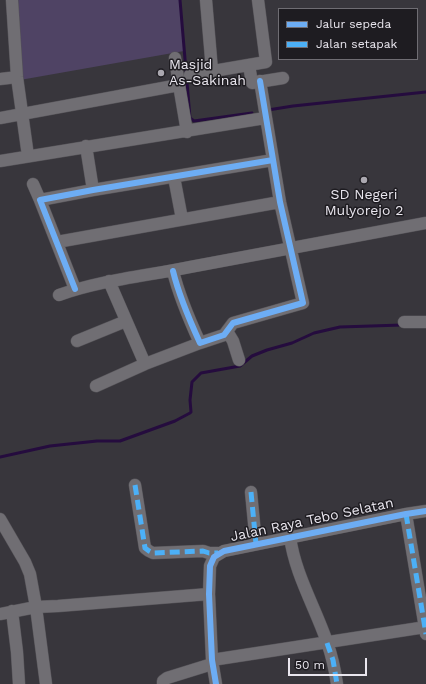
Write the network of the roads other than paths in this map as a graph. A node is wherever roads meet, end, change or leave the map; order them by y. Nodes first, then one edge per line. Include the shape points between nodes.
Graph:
1 (12, 0) edge
2 (206, 0) edge
3 (258, 0) edge
4 (175, 58) dead end
5 (266, 62) junction
6 (249, 65) junction
7 (212, 70) junction
8 (190, 75) dead end
9 (17, 77) junction
10 (283, 78) dead end
11 (0, 79) edge
12 (260, 82) junction
13 (179, 85) junction
14 (21, 114) junction
15 (0, 118) edge
16 (262, 118) junction
17 (187, 132) junction
18 (86, 146) junction
19 (28, 156) junction
20 (273, 160) junction
21 (0, 161) edge
22 (174, 177) junction
23 (33, 184) dead end
24 (93, 190) junction
25 (40, 200) junction
26 (280, 202) junction
27 (182, 219) junction
28 (426, 223) edge
29 (57, 242) junction
30 (290, 248) junction
31 (173, 270) junction
32 (109, 281) junction
33 (75, 289) junction
34 (59, 295) dead end
35 (126, 321) junction
36 (404, 322) dead end
37 (426, 322) edge
38 (227, 331) junction
39 (77, 342) dead end
40 (200, 343) junction
41 (240, 360) dead end
42 (145, 364) junction
43 (96, 386) dead end
44 (135, 485) dead end
45 (251, 492) dead end
46 (426, 511) edge
47 (406, 514) junction
48 (0, 519) edge
49 (290, 537) junction
50 (256, 544) junction
51 (218, 554) junction
52 (208, 594) junction
53 (36, 607) junction
54 (6, 613) edge
55 (426, 629) edge
56 (328, 642) junction
57 (212, 662) junction
58 (19, 684) edge
59 (46, 684) edge
60 (163, 684) edge
61 (216, 684) edge
62 (337, 684) edge

1 - 9 street
2 - 7 street
3 - 5 street
4 - 13 street
5 - 6 street
5 - 12 street
6 - 7 street
6 - 12 street
7 - 8 street
9 - 11 street
9 - 14 street
10 - 12 street
12 - 16 street
13 - 14 street
13 - 17 street
14 - 15 street
14 - 19 street
16 - 17 street
16 - 20 street
17 - 18 street
18 - 19 street
18 - 24 street
19 - 21 street
20 - 22 street
20 - 26 street
22 - 24 street
22 - 27 street
23 - 25 street
24 - 25 street
25 - 29 street
26 - 27 street
26 - 30 street
27 - 29 street
28 - 30 street
29 - 33 street
30 - 31 street
30 - 38 street via 303,303 233,323
31 - 32 street
31 - 40 street via 184,309
32 - 33 street
32 - 35 street
33 - 34 street
35 - 39 street
35 - 42 street
36 - 37 street
38 - 40 street via 224,335
38 - 41 street
40 - 42 street
42 - 43 street
44 - 51 street via 147,550 153,553 203,550
45 - 50 street
46 - 47 street, Jalan Raya Tebo Selatan
47 - 49 street, Jalan Raya Tebo Selatan
47 - 55 street
48 - 53 street via 30,574
49 - 50 street, Jalan Raya Tebo Selatan
49 - 56 street via 294,560
50 - 51 street, Jalan Raya Tebo Selatan
51 - 52 street, Jalan Raya Tebo Selatan via 210,566
52 - 53 street
52 - 57 street, Jalan Raya Tebo Selatan
53 - 54 street
53 - 59 street
54 - 58 street via 17,652
55 - 56 street
56 - 57 street
56 - 62 street
57 - 60 street via 167,678
57 - 61 street, Jalan Raya Tebo Selatan

